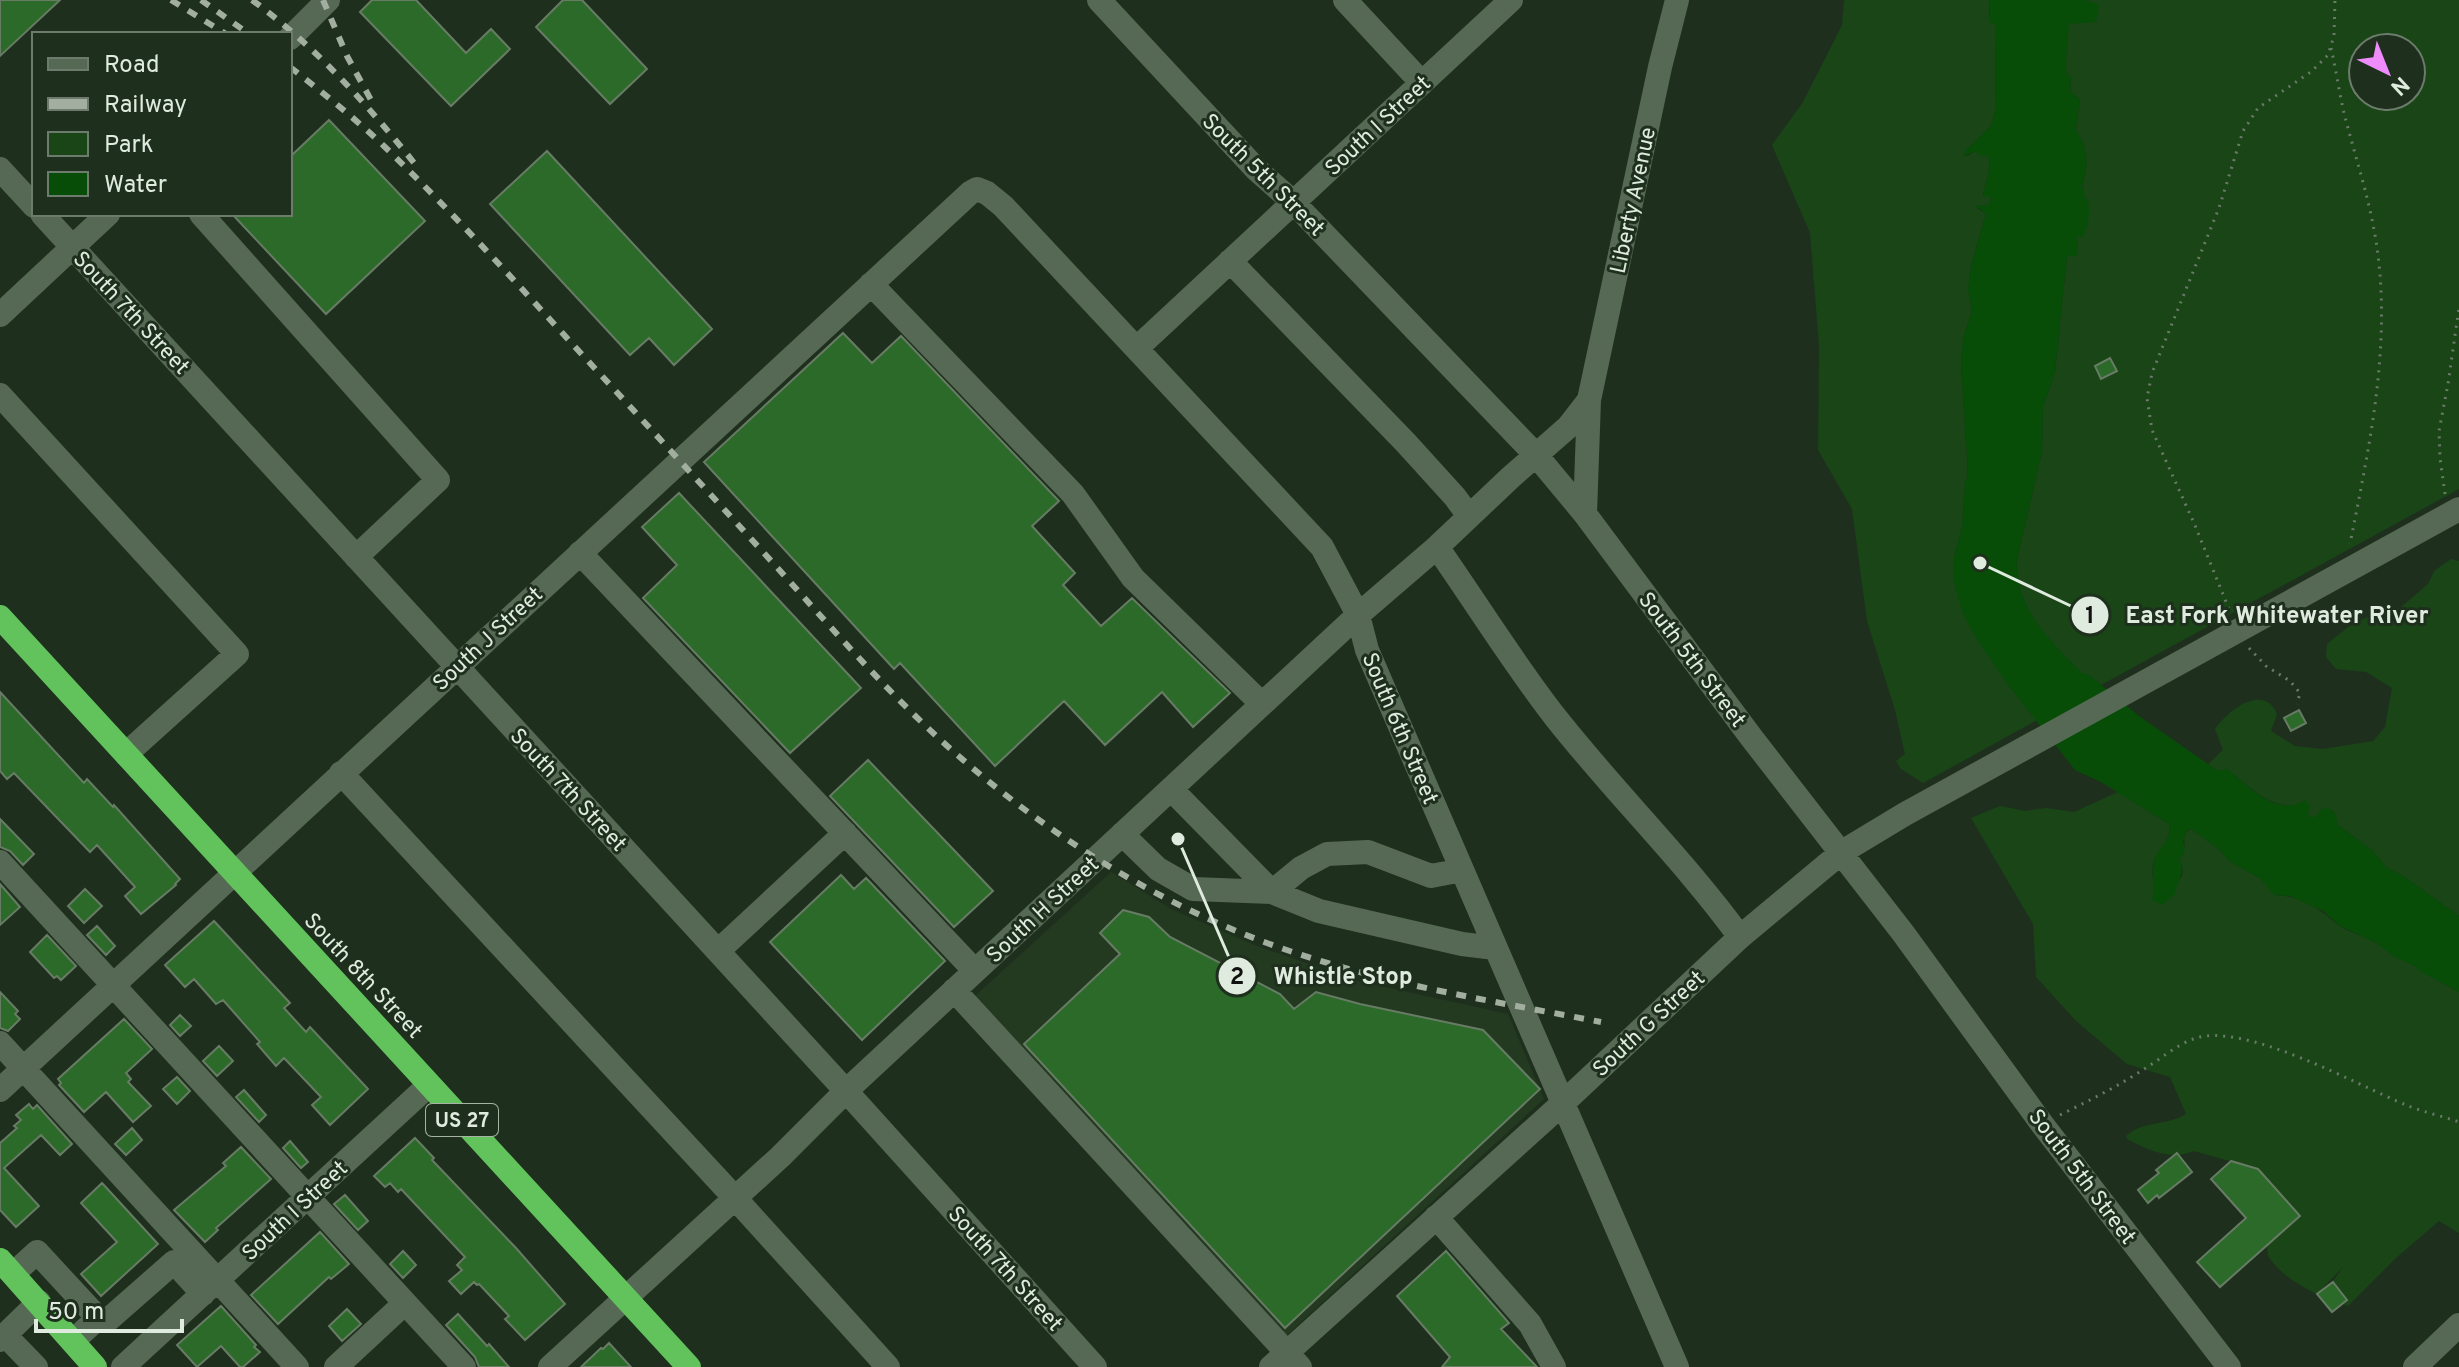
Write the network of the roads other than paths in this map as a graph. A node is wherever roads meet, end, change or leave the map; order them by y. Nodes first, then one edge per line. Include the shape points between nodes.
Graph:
1 (328, 0) edge
2 (1099, 0) edge
3 (1345, 0) edge
4 (1511, 0) edge
5 (1677, 0) edge
6 (292, 36) edge
7 (1422, 83) junction
8 (0, 169) edge
9 (977, 189) joint
10 (1293, 202) junction
11 (32, 204) edge
12 (44, 216) edge
13 (106, 216) edge
14 (203, 216) edge
15 (72, 247) junction
16 (1230, 261) junction
17 (871, 284) junction
18 (0, 315) edge
19 (1137, 348) junction
20 (0, 395) edge
21 (1589, 400) junction
22 (1536, 455) junction
23 (2453, 505) edge
24 (1585, 514) junction
25 (1469, 516) junction
26 (1437, 547) junction
27 (580, 553) junction
28 (356, 557) junction
29 (1358, 615) junction
30 (0, 617) edge
31 (457, 666) junction
32 (1262, 704) junction
33 (126, 754) junction
34 (341, 773) junction
35 (1171, 789) junction
36 (845, 833) junction
37 (1122, 834) junction
38 (1842, 852) junction
39 (0, 862) edge
40 (1462, 870) junction
41 (234, 872) junction
42 (1272, 892) junction
43 (1740, 937) junction
44 (1495, 948) junction
45 (718, 951) junction
46 (975, 971) junction
47 (113, 984) junction
48 (954, 990) junction
49 (0, 1043) edge
50 (23, 1068) junction
51 (429, 1085) junction
52 (0, 1090) edge
53 (846, 1091) junction
54 (1562, 1104) junction
55 (308, 1197) junction
56 (735, 1198) junction
57 (1436, 1217) junction
58 (6, 1267) edge
59 (210, 1287) junction
60 (626, 1297) junction
61 (39, 1302) junction
62 (405, 1303) junction
63 (98, 1318) junction
64 (2459, 1325) edge
65 (2, 1338) edge
66 (73, 1341) junction
67 (1286, 1362) edge
68 (36, 1367) edge
69 (95, 1367) edge
70 (123, 1367) edge
71 (297, 1367) edge
72 (336, 1367) edge
73 (464, 1367) edge
74 (550, 1367) edge
75 (689, 1367) edge
76 (888, 1367) edge
77 (1095, 1367) edge
78 (1554, 1367) edge
79 (1677, 1367) edge
80 (2229, 1367) edge
81 (2415, 1367) edge

1 - 6 street
2 - 10 street, South 5th Street
3 - 7 street
4 - 7 street, South I Street
5 - 21 street, Liberty Avenue
7 - 10 street, South I Street
8 - 11 street
9 - 17 street, South J Street
9 - 19 street, South 6th Street via 1003,206
10 - 16 street, South I Street
10 - 22 street, South 5th Street
12 - 15 street, South 7th Street
13 - 15 street
14 - 28 street via 438,480
15 - 18 street
15 - 28 street, South 7th Street
16 - 19 street, South I Street
16 - 25 street
17 - 27 street, South J Street
17 - 32 street via 1073,494 1133,578
19 - 29 street, South 6th Street via 1322,547
20 - 33 street via 237,654
21 - 22 street, Liberty Avenue
21 - 24 street, Liberty Avenue
22 - 24 street, South 5th Street
22 - 25 street, South H Street
23 - 38 street, South G Street
24 - 38 street, South 5th Street
25 - 26 street, South H Street
26 - 29 street, South H Street
26 - 43 street via 1556,718
27 - 31 street, South J Street
27 - 36 street
28 - 31 street, South 7th Street
29 - 32 street, South H Street
29 - 40 street, South 6th Street via 1367,650
30 - 33 highway, South 8th Street / US 27
31 - 34 street, South J Street
31 - 45 street, South 7th Street
32 - 35 street, South H Street
33 - 41 highway, South 8th Street / US 27
34 - 41 street, South J Street
34 - 56 street
35 - 37 street, South H Street
35 - 42 street
36 - 45 street
36 - 46 street
37 - 42 street via 1158,869 1193,889
37 - 46 street, South H Street
38 - 43 street, South G Street
38 - 80 street, South 5th Street
39 - 47 street
40 - 42 street via 1431,876 1368,852 1327,854
40 - 44 street, South 6th Street
41 - 47 street, South J Street
41 - 51 highway, South 8th Street / US 27
42 - 44 street via 1319,911
43 - 54 street, South G Street
44 - 54 street, South 6th Street
45 - 53 street, South 7th Street
46 - 48 street, South H Street
47 - 50 street, South J Street
47 - 55 street
48 - 53 street, South H Street
48 - 67 street
49 - 50 street
50 - 52 street, South J Street
50 - 59 street
51 - 55 street, South I Street
51 - 60 highway, South 8th Street / US 27
53 - 56 street, South H Street
53 - 77 street, South 7th Street
54 - 57 street, South G Street
54 - 79 street, South 6th Street
55 - 59 street, South I Street
55 - 62 street
56 - 60 street, South H Street
56 - 76 street
57 - 67 street, South G Street
57 - 78 street via 1530,1324
58 - 61 highway
58 - 63 street via 37,1252
59 - 63 street via 174,1262 108,1320
59 - 70 street, South I Street
59 - 71 street
60 - 74 street, South H Street
60 - 75 highway, South 8th Street / US 27
61 - 65 street
61 - 66 highway
62 - 72 street
62 - 73 street
63 - 66 street
64 - 81 street
65 - 68 street
66 - 69 highway

